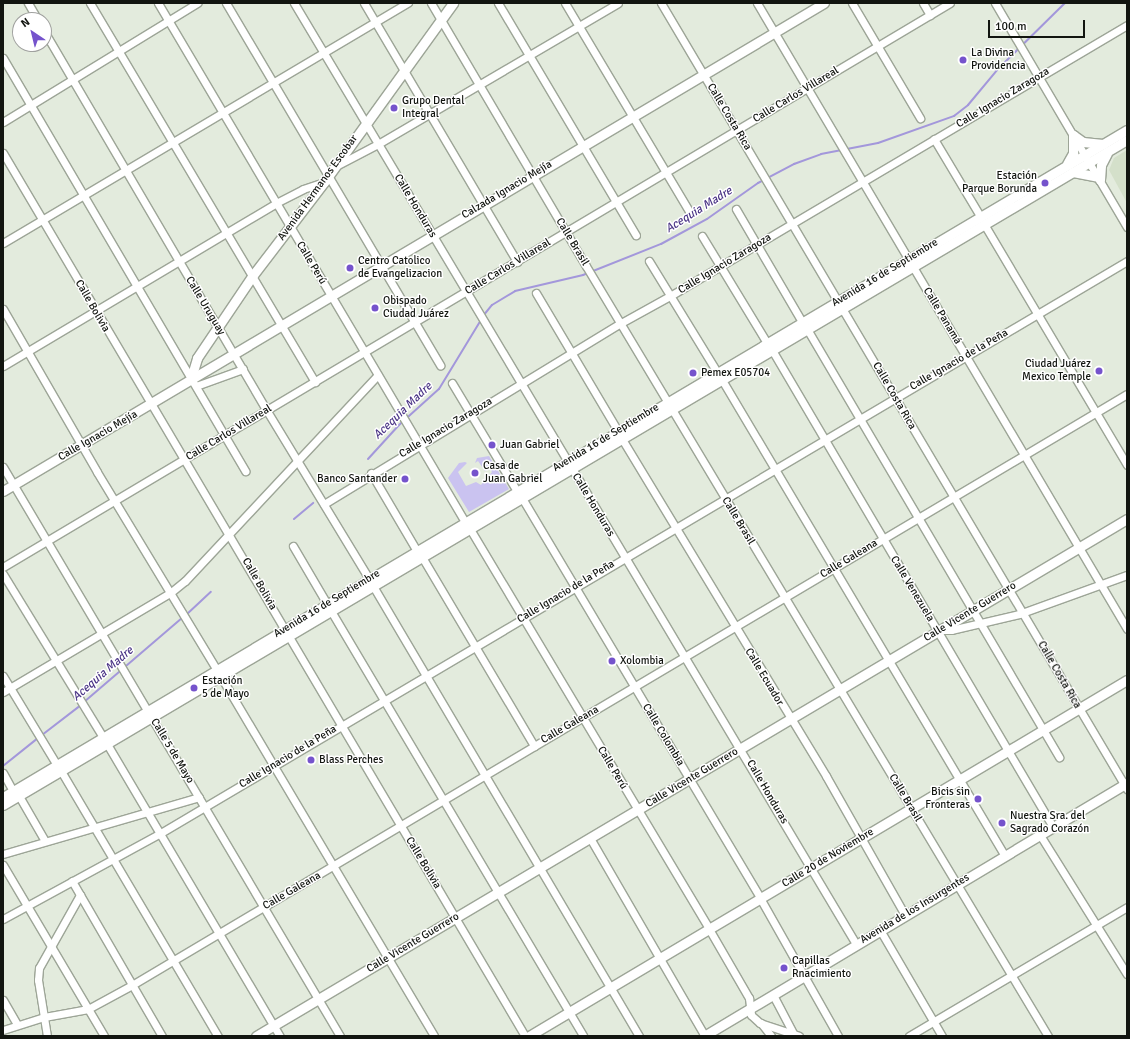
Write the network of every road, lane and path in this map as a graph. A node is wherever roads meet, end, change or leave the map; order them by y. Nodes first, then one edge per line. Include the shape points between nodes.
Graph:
1 (28, 3) edge
2 (90, 3) edge
3 (158, 3) edge
4 (197, 3) edge
5 (226, 3) edge
6 (294, 3) edge
7 (364, 3) edge
8 (408, 3) edge
9 (431, 3) edge
10 (453, 3) edge
11 (498, 3) edge
12 (565, 3) edge
13 (618, 3) edge
14 (661, 3) edge
15 (758, 3) edge
16 (824, 3) edge
17 (852, 3) edge
18 (923, 3) edge
19 (950, 3) edge
20 (995, 3) edge
21 (33, 12) edge
22 (930, 15) junction
23 (442, 19) junction
24 (168, 20) junction
25 (376, 23) junction
26 (1127, 25) edge
27 (579, 26) junction
28 (775, 32) junction
29 (52, 45) edge
30 (878, 46) junction
31 (118, 52) junction
32 (325, 54) junction
33 (529, 55) junction
34 (3, 58) edge
35 (404, 70) junction
36 (703, 74) junction
37 (1039, 77) junction
38 (73, 80) junction
39 (274, 83) junction
40 (479, 85) junction
41 (808, 89) junction
42 (31, 105) junction
43 (222, 113) junction
44 (430, 114) junction
45 (632, 117) junction
46 (920, 118) dead end
47 (3, 122) edge
48 (365, 123) junction
49 (1127, 130) edge
50 (737, 131) junction
51 (1073, 136) junction
52 (934, 139) junction
53 (1127, 140) edge
54 (174, 142) junction
55 (378, 144) junction
56 (582, 146) junction
57 (1105, 148) junction
58 (3, 153) edge
59 (1087, 159) junction
60 (336, 166) junction
61 (1069, 169) junction
62 (127, 171) junction
63 (665, 173) junction
64 (533, 175) junction
65 (1099, 178) junction
66 (326, 179) junction
67 (863, 181) junction
68 (84, 196) junction
69 (616, 202) junction
70 (276, 203) junction
71 (482, 205) junction
72 (736, 209) dead end
73 (690, 213) dead end
74 (43, 220) junction
75 (982, 220) junction
76 (792, 224) junction
77 (290, 227) junction
78 (1127, 227) edge
79 (228, 232) junction
80 (566, 232) junction
81 (432, 235) junction
82 (636, 235) dead end
83 (702, 236) dead end
84 (3, 243) edge
85 (755, 246) junction
86 (1127, 260) edge
87 (179, 261) junction
88 (649, 261) dead end
89 (517, 262) junction
90 (911, 262) junction
91 (382, 265) junction
92 (721, 266) junction
93 (253, 275) junction
94 (136, 287) junction
95 (466, 292) junction
96 (536, 293) dead end
97 (331, 295) junction
98 (670, 296) junction
99 (841, 304) junction
100 (3, 309) edge
101 (95, 311) junction
102 (1038, 314) junction
103 (415, 322) junction
104 (621, 323) junction
105 (283, 325) junction
106 (804, 326) junction
107 (219, 328) junction
108 (769, 347) junction
109 (27, 352) junction
110 (572, 352) junction
111 (365, 353) junction
112 (234, 354) junction
113 (966, 356) junction
114 (440, 365) dead end
115 (3, 366) edge
116 (243, 368) junction
117 (378, 375) junction
118 (719, 376) junction
119 (193, 382) junction
120 (315, 382) junction
121 (452, 383) dead end
122 (521, 383) junction
123 (1127, 394) edge
124 (895, 397) junction
125 (667, 401) junction
126 (150, 405) junction
127 (672, 410) junction
128 (267, 411) junction
129 (471, 413) junction
130 (1096, 413) junction
131 (859, 419) junction
132 (620, 435) junction
133 (225, 436) junction
134 (824, 440) junction
135 (420, 444) junction
136 (82, 445) junction
137 (1025, 455) junction
138 (184, 460) junction
139 (297, 460) junction
140 (569, 465) junction
141 (1127, 465) edge
142 (3, 467) edge
143 (774, 469) junction
144 (245, 471) dead end
145 (371, 473) junction
146 (13, 485) junction
147 (3, 491) edge
148 (520, 495) junction
149 (954, 497) junction
150 (724, 498) junction
151 (321, 500) junction
152 (115, 501) junction
153 (917, 518) junction
154 (1127, 519) edge
155 (468, 526) junction
156 (675, 527) junction
157 (229, 534) junction
158 (882, 539) junction
159 (46, 542) junction
160 (293, 546) dead end
161 (1079, 548) junction
162 (420, 554) junction
163 (625, 557) junction
164 (3, 567) edge
165 (833, 568) junction
166 (3, 574) edge
167 (1127, 575) edge
168 (371, 583) junction
169 (1101, 585) junction
170 (574, 587) junction
171 (1009, 589) junction
172 (170, 593) junction
173 (784, 598) junction
174 (329, 608) junction
175 (974, 610) junction
176 (1023, 613) junction
177 (523, 617) junction
178 (981, 623) junction
179 (734, 627) junction
180 (1127, 629) edge
181 (940, 631) junction
182 (288, 632) junction
183 (101, 634) junction
184 (474, 647) junction
185 (686, 657) junction
186 (890, 661) junction
187 (55, 662) junction
188 (219, 673) junction
189 (3, 676) edge
190 (426, 676) junction
191 (1127, 680) edge
192 (634, 687) junction
193 (10, 688) junction
194 (840, 690) junction
195 (3, 692) edge
196 (383, 700) junction
197 (1078, 709) junction
198 (150, 714) junction
199 (582, 718) junction
200 (790, 719) junction
201 (343, 724) junction
202 (1043, 730) junction
203 (105, 741) junction
204 (534, 746) junction
205 (741, 748) junction
206 (1009, 751) junction
207 (1059, 757) dead end
208 (274, 766) junction
209 (59, 768) junction
210 (3, 774) edge
211 (484, 775) junction
212 (690, 779) junction
213 (962, 780) junction
214 (1126, 785) edge
215 (16, 794) junction
216 (3, 797) edge
217 (199, 797) junction
218 (442, 800) junction
219 (3, 805) edge
220 (205, 807) junction
221 (911, 809) junction
222 (638, 810) junction
223 (146, 813) junction
224 (400, 825) junction
225 (1053, 827) junction
226 (95, 828) junction
227 (159, 834) junction
228 (1040, 835) junction
229 (590, 838) junction
230 (862, 839) junction
231 (45, 841) junction
232 (3, 854) edge
233 (1005, 856) junction
234 (114, 858) junction
235 (3, 865) edge
236 (333, 866) junction
237 (540, 868) junction
238 (812, 869) junction
239 (72, 880) junction
240 (957, 884) junction
241 (498, 893) junction
242 (80, 895) junction
243 (760, 898) junction
244 (27, 905) junction
245 (1127, 906) edge
246 (263, 907) junction
247 (905, 915) junction
248 (456, 918) junction
249 (3, 919) edge
250 (1097, 924) junction
251 (709, 929) junction
252 (880, 930) junction
253 (219, 934) junction
254 (856, 944) junction
255 (50, 945) junction
256 (388, 958) junction
257 (659, 958) junction
258 (174, 960) junction
259 (1127, 974) edge
260 (1011, 975) junction
261 (804, 976) junction
262 (132, 985) junction
263 (610, 987) junction
264 (774, 994) junction
265 (318, 999) junction
266 (3, 1000) edge
267 (750, 1008) junction
268 (88, 1009) junction
269 (569, 1012) junction
270 (44, 1017) junction
271 (933, 1022) junction
272 (760, 1023) junction
273 (17, 1024) junction
274 (274, 1026) junction
275 (3, 1030) edge
276 (796, 1035) edge
277 (47, 1036) edge
278 (104, 1036) edge
279 (162, 1036) edge
280 (218, 1036) edge
281 (256, 1036) edge
282 (280, 1036) edge
283 (340, 1036) edge
284 (434, 1036) edge
285 (526, 1036) edge
286 (529, 1036) edge
287 (583, 1036) edge
288 (639, 1036) edge
289 (704, 1036) edge
290 (770, 1036) edge
291 (838, 1036) edge
292 (909, 1036) edge
293 (942, 1036) edge
294 (1048, 1036) edge

1 - 21 street
2 - 31 street
3 - 24 street, Calle Perú
4 - 24 street
5 - 39 street
6 - 32 street, Calle Honduras
7 - 25 street
8 - 25 street
9 - 23 street, Calle Brasil
10 - 23 main road, Avenida Hermanos Escobar
11 - 33 street
12 - 27 street
13 - 27 street
14 - 36 street, Calle Costa Rica
15 - 28 street, Calle Panamá
16 - 28 main road, Calzada Ignacio Mejía
17 - 30 street
18 - 22 street
19 - 22 street, Calle Carlos Villareal
20 - 37 street
22 - 30 street, Calle Carlos Villareal
23 - 35 main road, Avenida Hermanos Escobar
23 - 40 street, Calle Brasil
24 - 31 street
24 - 43 street, Calle Perú
25 - 32 street
25 - 35 street
26 - 37 street, Calle Ignacio Zaragoza
27 - 33 street
27 - 45 street
28 - 36 main road, Calzada Ignacio Mejía
28 - 41 street, Calle Panamá
29 - 38 street, Calle Uruguay
30 - 41 street, Calle Carlos Villareal
30 - 46 street
31 - 38 street
31 - 54 street
32 - 39 street
32 - 48 street, Calle Honduras
33 - 40 street
33 - 56 street
34 - 42 street
35 - 44 street
35 - 48 main road, Avenida Hermanos Escobar
36 - 45 main road, Calzada Ignacio Mejía
36 - 50 street, Calle Costa Rica
37 - 51 street
37 - 52 street, Calle Ignacio Zaragoza
38 - 42 street
38 - 62 street, Calle Uruguay
39 - 43 street
39 - 66 street
40 - 44 street
40 - 64 street, Calle Brasil
41 - 50 street, Calle Carlos Villareal
41 - 67 street, Calle Panamá
42 - 47 street
42 - 68 street
43 - 54 street
43 - 70 street, Calle Perú
44 - 55 street
44 - 71 street
45 - 56 main road, Calzada Ignacio Mejía
45 - 63 street
48 - 55 street, Calle Honduras
48 - 60 main road, Avenida Hermanos Escobar
49 - 57 main road, Avenida 16 de Septiembre
50 - 63 street, Calle Carlos Villareal
50 - 76 street, Calle Costa Rica
51 - 57 main road via 1083,142
51 - 59 street
51 - 61 main road via 1073,153
52 - 67 street, Calle Ignacio Zaragoza
52 - 75 street
53 - 57 main road, Avenida 16 de Septiembre
54 - 62 street
54 - 79 street
55 - 60 street
55 - 81 street, Calle Honduras
56 - 64 main road, Calzada Ignacio Mejía
56 - 69 street
57 - 59 main road, Avenida 16 de Septiembre
57 - 65 main road
58 - 74 street, Calle Bolivia
59 - 61 main road, Avenida 16 de Septiembre
59 - 65 street
60 - 66 main road, Avenida Hermanos Escobar
61 - 65 main road
61 - 75 main road, Avenida 16 de Septiembre
62 - 68 street
62 - 87 street, Calle Uruguay
63 - 69 street, Calle Carlos Villareal
63 - 73 street
64 - 71 main road, Calzada Ignacio Mejía
64 - 80 street, Calle Brasil
65 - 78 street
66 - 70 street
66 - 77 main road, Avenida Hermanos Escobar
66 - 91 street
67 - 76 street, Calle Ignacio Zaragoza
67 - 90 street, Calle Panamá
68 - 74 street
68 - 94 street
69 - 80 street, Calle Carlos Villareal
69 - 82 street
70 - 77 street, Calle Perú
70 - 79 street
71 - 81 main road, Calzada Ignacio Mejía
71 - 89 street
72 - 85 street
74 - 84 street
74 - 101 street, Calle Bolivia
75 - 90 main road, Avenida 16 de Septiembre
75 - 102 street
76 - 85 street, Calle Ignacio Zaragoza
76 - 99 street, Calle Costa Rica
77 - 93 main road, Avenida Hermanos Escobar
77 - 97 street, Calle Perú
79 - 87 street
79 - 93 street
80 - 89 street, Calle Carlos Villareal
80 - 104 street, Calle Brasil
81 - 91 main road, Calzada Ignacio Mejía
81 - 95 street, Calle Honduras
83 - 92 street, Calle Venezuela
85 - 92 street, Calle Ignacio Zaragoza
85 - 106 street
86 - 102 street, Calle Ignacio de la Peña
87 - 94 street
87 - 107 street, Calle Uruguay
88 - 98 street
89 - 95 street, Calle Carlos Villareal
90 - 99 main road, Avenida 16 de Septiembre
90 - 113 street, Calle Panamá
91 - 97 main road, Calzada Ignacio Mejía
91 - 103 street
92 - 98 street, Calle Ignacio Zaragoza
92 - 108 street, Calle Venezuela
93 - 105 street
93 - 107 main road, Avenida Hermanos Escobar
94 - 101 street
94 - 119 street
95 - 103 street, Calle Carlos Villareal
95 - 122 street, Calle Honduras
96 - 110 street, Calle Ecuador
97 - 105 main road, Calzada Ignacio Mejía
97 - 111 street, Calle Perú
98 - 104 street, Calle Ignacio Zaragoza
98 - 118 street
99 - 106 main road, Avenida 16 de Septiembre
99 - 124 street, Calle Costa Rica
100 - 109 street
101 - 109 street
101 - 126 street, Calle Bolivia
102 - 113 street, Calle Ignacio de la Peña
102 - 130 street
103 - 111 street, Calle Carlos Villareal
103 - 114 street
104 - 110 street, Calle Ignacio Zaragoza
104 - 125 street, Calle Brasil
105 - 112 main road, Calzada Ignacio Mejía
105 - 120 street
106 - 108 main road, Avenida 16 de Septiembre
106 - 131 street
107 - 112 street, Calle Uruguay
107 - 119 main road, Avenida Hermanos Escobar via 197,358
108 - 118 main road, Avenida 16 de Septiembre
108 - 134 street, Calle Venezuela
109 - 115 street
109 - 136 street
110 - 122 street, Calle Ignacio Zaragoza
110 - 132 street, Calle Ecuador
111 - 117 street, Calle Perú
111 - 120 street, Calle Carlos Villareal
112 - 116 street, Calle Uruguay
112 - 119 main road, Calzada Ignacio Mejía
113 - 124 street, Calle Ignacio de la Peña
113 - 137 street, Calle Panamá
116 - 119 street
116 - 128 street, Calle Uruguay
117 - 135 street, Calle Perú
117 - 139 street
118 - 125 main road, Avenida 16 de Septiembre
118 - 127 main road, Avenida 16 de Septiembre
118 - 143 street
119 - 126 main road, Calle Ignacio Mejía
119 - 133 street
120 - 128 street, Calle Carlos Villareal
121 - 129 street, Calle Colombia
122 - 129 street, Calle Ignacio Zaragoza
122 - 140 street, Calle Honduras
123 - 130 street, Calle Galeana
124 - 131 street, Calle Ignacio de la Peña
124 - 149 street, Calle Costa Rica
125 - 127 street, Calle Brasil
125 - 132 main road, Avenida 16 de Septiembre
126 - 136 main road, Calle Ignacio Mejía
126 - 138 street, Calle Bolivia
127 - 132 main road, Avenida 16 de Septiembre
127 - 150 street, Calle Brasil
128 - 133 street, Calle Carlos Villareal
128 - 139 street, Calle Uruguay
129 - 135 street, Calle Ignacio Zaragoza
129 - 148 street, Calle Colombia
130 - 137 street, Calle Galeana
130 - 141 street
131 - 134 street, Calle Ignacio de la Peña
131 - 153 street
132 - 140 main road, Avenida 16 de Septiembre
132 - 156 street, Calle Ecuador
133 - 138 street, Calle Carlos Villareal
133 - 144 street
134 - 143 street, Calle Ignacio de la Peña
134 - 158 street, Calle Venezuela
135 - 145 street, Calle Ignacio Zaragoza
135 - 155 street, Calle Perú
136 - 146 main road, Calle Ignacio Mejía
136 - 152 street
137 - 149 street, Calle Galeana
137 - 161 street, Calle Panamá
138 - 152 street, Calle Carlos Villareal
138 - 157 street, Calle Bolivia
139 - 151 street, Calle Uruguay
139 - 157 street
140 - 148 main road, Avenida 16 de Septiembre
140 - 163 street, Calle Honduras
142 - 146 street, Calle 5 de Mayo
143 - 150 street, Calle Ignacio de la Peña
143 - 165 street
145 - 151 street, Calle Ignacio Zaragoza
145 - 162 street
146 - 147 main road, Calle Ignacio Mejía
146 - 159 street, Calle 5 de Mayo
148 - 155 main road, Avenida 16 de Septiembre
148 - 170 street, Calle Colombia
149 - 153 street, Calle Galeana
149 - 171 street, Calle Costa Rica
150 - 156 street, Calle Ignacio de la Peña
150 - 173 street, Calle Brasil
151 - 168 street, Calle Uruguay
152 - 159 street, Calle Carlos Villareal
152 - 172 street
153 - 158 street, Calle Galeana
153 - 175 street
154 - 161 main road, Calle Vicente Guerrero
155 - 162 main road, Avenida 16 de Septiembre
155 - 177 street, Calle Perú
156 - 163 street, Calle Ignacio de la Peña
156 - 179 street, Calle Ecuador
157 - 172 street via 197,570
157 - 182 street, Calle Bolivia
158 - 165 street, Calle Galeana
158 - 181 street, Calle Venezuela
159 - 164 street, Calle Carlos Villareal
159 - 183 street, Calle 5 de Mayo
160 - 174 street
161 - 169 street, Calle Panamá
161 - 171 main road, Calle Vicente Guerrero
162 - 168 main road, Avenida 16 de Septiembre
162 - 184 street
163 - 170 street, Calle Ignacio de la Peña
163 - 185 street, Calle Honduras
165 - 173 street, Calle Galeana
165 - 186 street
166 - 187 street
167 - 169 street
168 - 174 main road, Avenida 16 de Septiembre
168 - 190 street, Calle Uruguay
169 - 176 street
169 - 180 street, Calle Panamá
170 - 177 street, Calle Ignacio de la Peña
170 - 192 street, Calle Colombia
171 - 175 main road, Calle Vicente Guerrero
171 - 176 street, Calle Costa Rica
172 - 183 street
172 - 188 street
173 - 179 street, Calle Galeana
173 - 194 street, Calle Brasil
174 - 182 main road, Avenida 16 de Septiembre
174 - 196 street
175 - 178 street
175 - 181 main road, Calle Vicente Guerrero
176 - 178 street
176 - 197 street, Calle Costa Rica
177 - 184 street, Calle Ignacio de la Peña
177 - 199 street, Calle Perú
178 - 181 street
178 - 202 street
179 - 185 street, Calle Galeana
179 - 200 street, Calle Ecuador
181 - 186 main road, Calle Vicente Guerrero
181 - 206 street, Calle Venezuela
182 - 188 main road, Avenida 16 de Septiembre
182 - 201 street, Calle Bolivia
183 - 187 street
183 - 198 street, Calle 5 de Mayo
184 - 190 street, Calle Ignacio de la Peña
184 - 204 street
185 - 192 street, Calle Galeana
185 - 205 street, Calle Honduras
186 - 194 main road, Calle Vicente Guerrero
186 - 213 street
187 - 193 street
187 - 203 street
188 - 198 main road, Avenida 16 de Septiembre
188 - 208 street
189 - 193 street
190 - 196 street, Calle Ignacio de la Peña
190 - 211 street, Calle Uruguay
191 - 197 main road, Calle 20 de Noviembre
192 - 199 street, Calle Galeana
192 - 212 street, Calle Colombia
193 - 195 street
193 - 209 street
194 - 200 main road, Calle Vicente Guerrero
194 - 221 street, Calle Brasil
196 - 201 street, Calle Ignacio de la Peña
196 - 218 street
197 - 202 main road, Calle 20 de Noviembre
197 - 214 street, Calle Costa Rica
198 - 203 main road, Avenida 16 de Septiembre
198 - 217 street, Calle 5 de Mayo
199 - 204 street, Calle Galeana
199 - 222 street, Calle Perú
200 - 205 main road, Calle Vicente Guerrero
200 - 230 street, Calle Ecuador
201 - 208 street, Calle Ignacio de la Peña
201 - 224 street, Calle Bolivia
202 - 206 main road, Calle 20 de Noviembre
202 - 207 street
203 - 209 main road, Avenida 16 de Septiembre
203 - 223 street
204 - 211 street, Calle Galeana
205 - 212 main road, Calle Vicente Guerrero
205 - 238 street, Calle Honduras
206 - 213 main road, Calle 20 de Noviembre
206 - 225 street, Calle Venezuela
208 - 220 street, Calle Ignacio de la Peña
208 - 236 street
209 - 215 main road, Avenida 16 de Septiembre
209 - 226 street
210 - 215 street
211 - 218 street, Calle Galeana
211 - 237 street, Calle Uruguay
212 - 222 main road, Calle Vicente Guerrero
212 - 243 street, Calle Colombia
213 - 221 main road, Calle 20 de Noviembre
213 - 233 street
214 - 225 main road, Avenida de los Insurgentes
215 - 216 main road, Avenida 16 de Septiembre
215 - 219 main road, Avenida 16 de Septiembre
215 - 231 street
217 - 220 street, Calle 5 de Mayo
217 - 223 street
218 - 224 street, Calle Galeana
218 - 241 street
220 - 227 street, Calle Ignacio de la Peña
220 - 246 street, Calle 5 de Mayo
221 - 230 main road, Calle 20 de Noviembre
221 - 240 street, Calle Brasil
222 - 229 main road, Calle Vicente Guerrero
222 - 251 street, Calle Perú
223 - 226 street
223 - 227 street
224 - 236 street, Calle Galeana
224 - 248 street, Calle Bolivia
225 - 228 main road, Avenida de los Insurgentes
226 - 231 street
226 - 234 street
227 - 234 street, Calle Ignacio de la Peña
227 - 253 street
228 - 233 main road, Avenida de los Insurgentes
228 - 250 street
229 - 237 main road, Calle Vicente Guerrero
229 - 257 street
230 - 238 main road, Calle 20 de Noviembre
230 - 247 street, Calle Ecuador
231 - 232 street
233 - 240 main road, Avenida de los Insurgentes
234 - 239 street, Calle Ignacio de la Peña
234 - 258 street
235 - 244 street
236 - 246 street, Calle Galeana
236 - 256 street
237 - 241 main road, Calle Vicente Guerrero
237 - 263 street, Calle Uruguay
238 - 243 main road, Calle 20 de Noviembre
238 - 254 street, Calle Honduras
239 - 242 street
239 - 244 street, Calle Ignacio de la Peña
240 - 247 main road, Avenida de los Insurgentes
240 - 260 street, Calle Brasil
241 - 248 main road, Calle Vicente Guerrero
241 - 269 street
242 - 255 street
242 - 262 street
243 - 251 main road, Calle 20 de Noviembre
243 - 261 street, Calle Colombia
244 - 249 street, Calle Ignacio de la Peña
244 - 255 street
245 - 250 street
246 - 253 street, Calle Galeana
246 - 265 street, Calle 5 de Mayo
247 - 252 main road, Avenida de los Insurgentes
248 - 256 main road, Calle Vicente Guerrero
248 - 285 street, Calle Bolivia
250 - 259 street
250 - 260 street
251 - 257 main road, Calle 20 de Noviembre
251 - 267 street, Calle Perú via 749,998
252 - 254 main road, Avenida de los Insurgentes
252 - 271 street
253 - 258 street, Calle Galeana
253 - 274 street
254 - 261 main road, Avenida de los Insurgentes
255 - 268 street
255 - 270 street via 38,974
256 - 265 main road, Calle Vicente Guerrero
256 - 284 street
257 - 263 main road, Calle 20 de Noviembre
257 - 289 street
258 - 262 street, Calle Galeana
258 - 280 street
260 - 271 street
260 - 294 street, Calle Brasil
261 - 264 main road, Avenida de los Insurgentes
261 - 291 street, Calle Colombia
262 - 268 street, Calle Galeana
262 - 279 street
263 - 269 main road, Calle 20 de Noviembre
263 - 288 street, Calle Uruguay
264 - 267 main road, Avenida de los Insurgentes
264 - 276 street
265 - 274 main road, Calle Vicente Guerrero
265 - 283 street, Calle 5 de Mayo
266 - 273 street
267 - 272 street, Calle Perú via 751,1015
267 - 289 main road, Avenida de los Insurgentes
268 - 270 street, Calle Galeana
268 - 278 street
269 - 286 main road, Calle 20 de Noviembre
269 - 287 street
270 - 273 street, Calle Galeana
270 - 277 street
271 - 292 street
271 - 293 street
272 - 276 street
272 - 290 street
273 - 275 street, Calle Galeana
274 - 281 main road, Calle Vicente Guerrero
274 - 282 street

